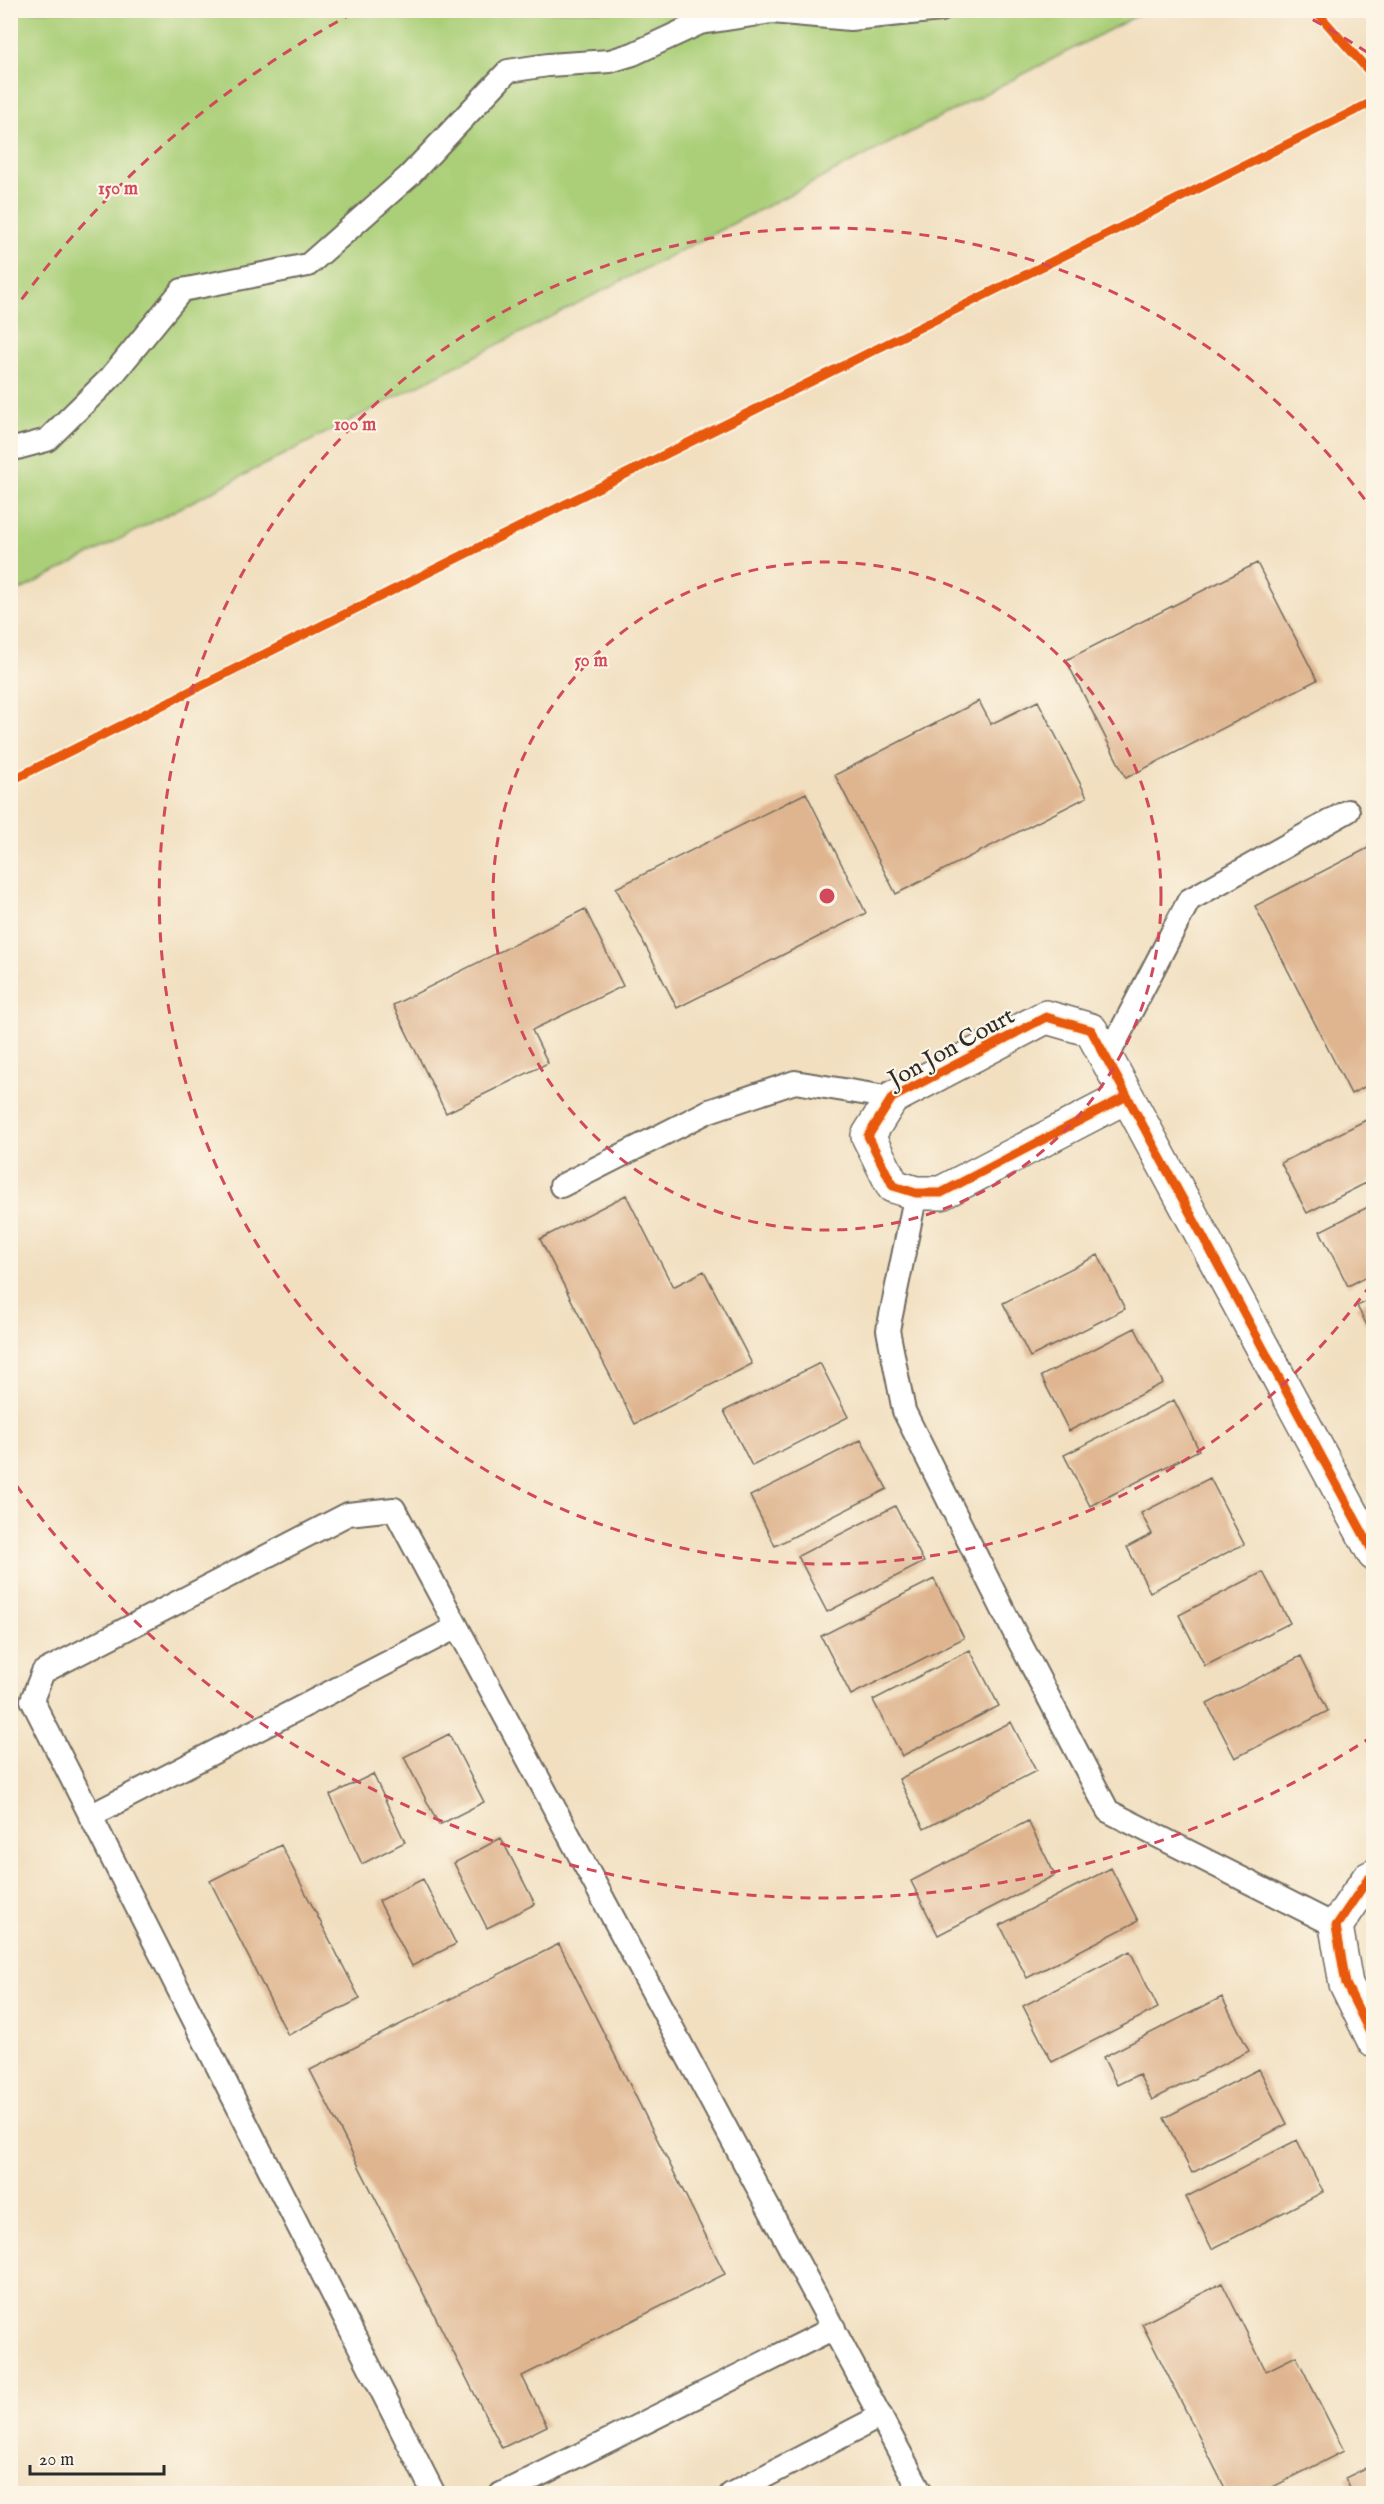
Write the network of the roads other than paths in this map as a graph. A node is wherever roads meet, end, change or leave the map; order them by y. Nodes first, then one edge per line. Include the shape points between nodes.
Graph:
1 (941, 10) edge
2 (703, 17) edge
3 (10, 450) edge
4 (1347, 811) dead end
5 (1107, 1058) junction
6 (1127, 1096) junction
7 (892, 1098) junction
8 (561, 1186) dead end
9 (916, 1193) junction
10 (1374, 1554) edge
11 (457, 1626) junction
12 (90, 1816) junction
13 (1374, 1876) edge
14 (1336, 1926) junction
15 (1374, 2042) edge
16 (834, 2328) junction
17 (881, 2416) junction
18 (434, 2493) edge
19 (501, 2493) edge
20 (731, 2493) edge
21 (922, 2493) edge

1 - 2 lane via 850,19 772,12
2 - 3 lane via 633,54 610,61 507,71 409,176 308,266 182,290 111,377 47,440
4 - 5 lane via 1189,900
5 - 6 street, Jon Jon Court
5 - 7 street, Jon Jon Court via 1091,1030 1046,1017
6 - 9 street via 941,1193
6 - 10 street, Jon Jon Court
7 - 8 lane via 795,1082 709,1111
7 - 9 street, Jon Jon Court via 868,1136 893,1186
9 - 14 lane via 888,1330 904,1411 1108,1810
11 - 12 lane
11 - 12 lane via 394,1509 348,1514 337,1519 43,1672 32,1700
11 - 16 lane
12 - 18 lane
13 - 14 street
14 - 15 street via 1346,1984
16 - 17 lane
16 - 19 lane
17 - 20 lane
17 - 21 lane

